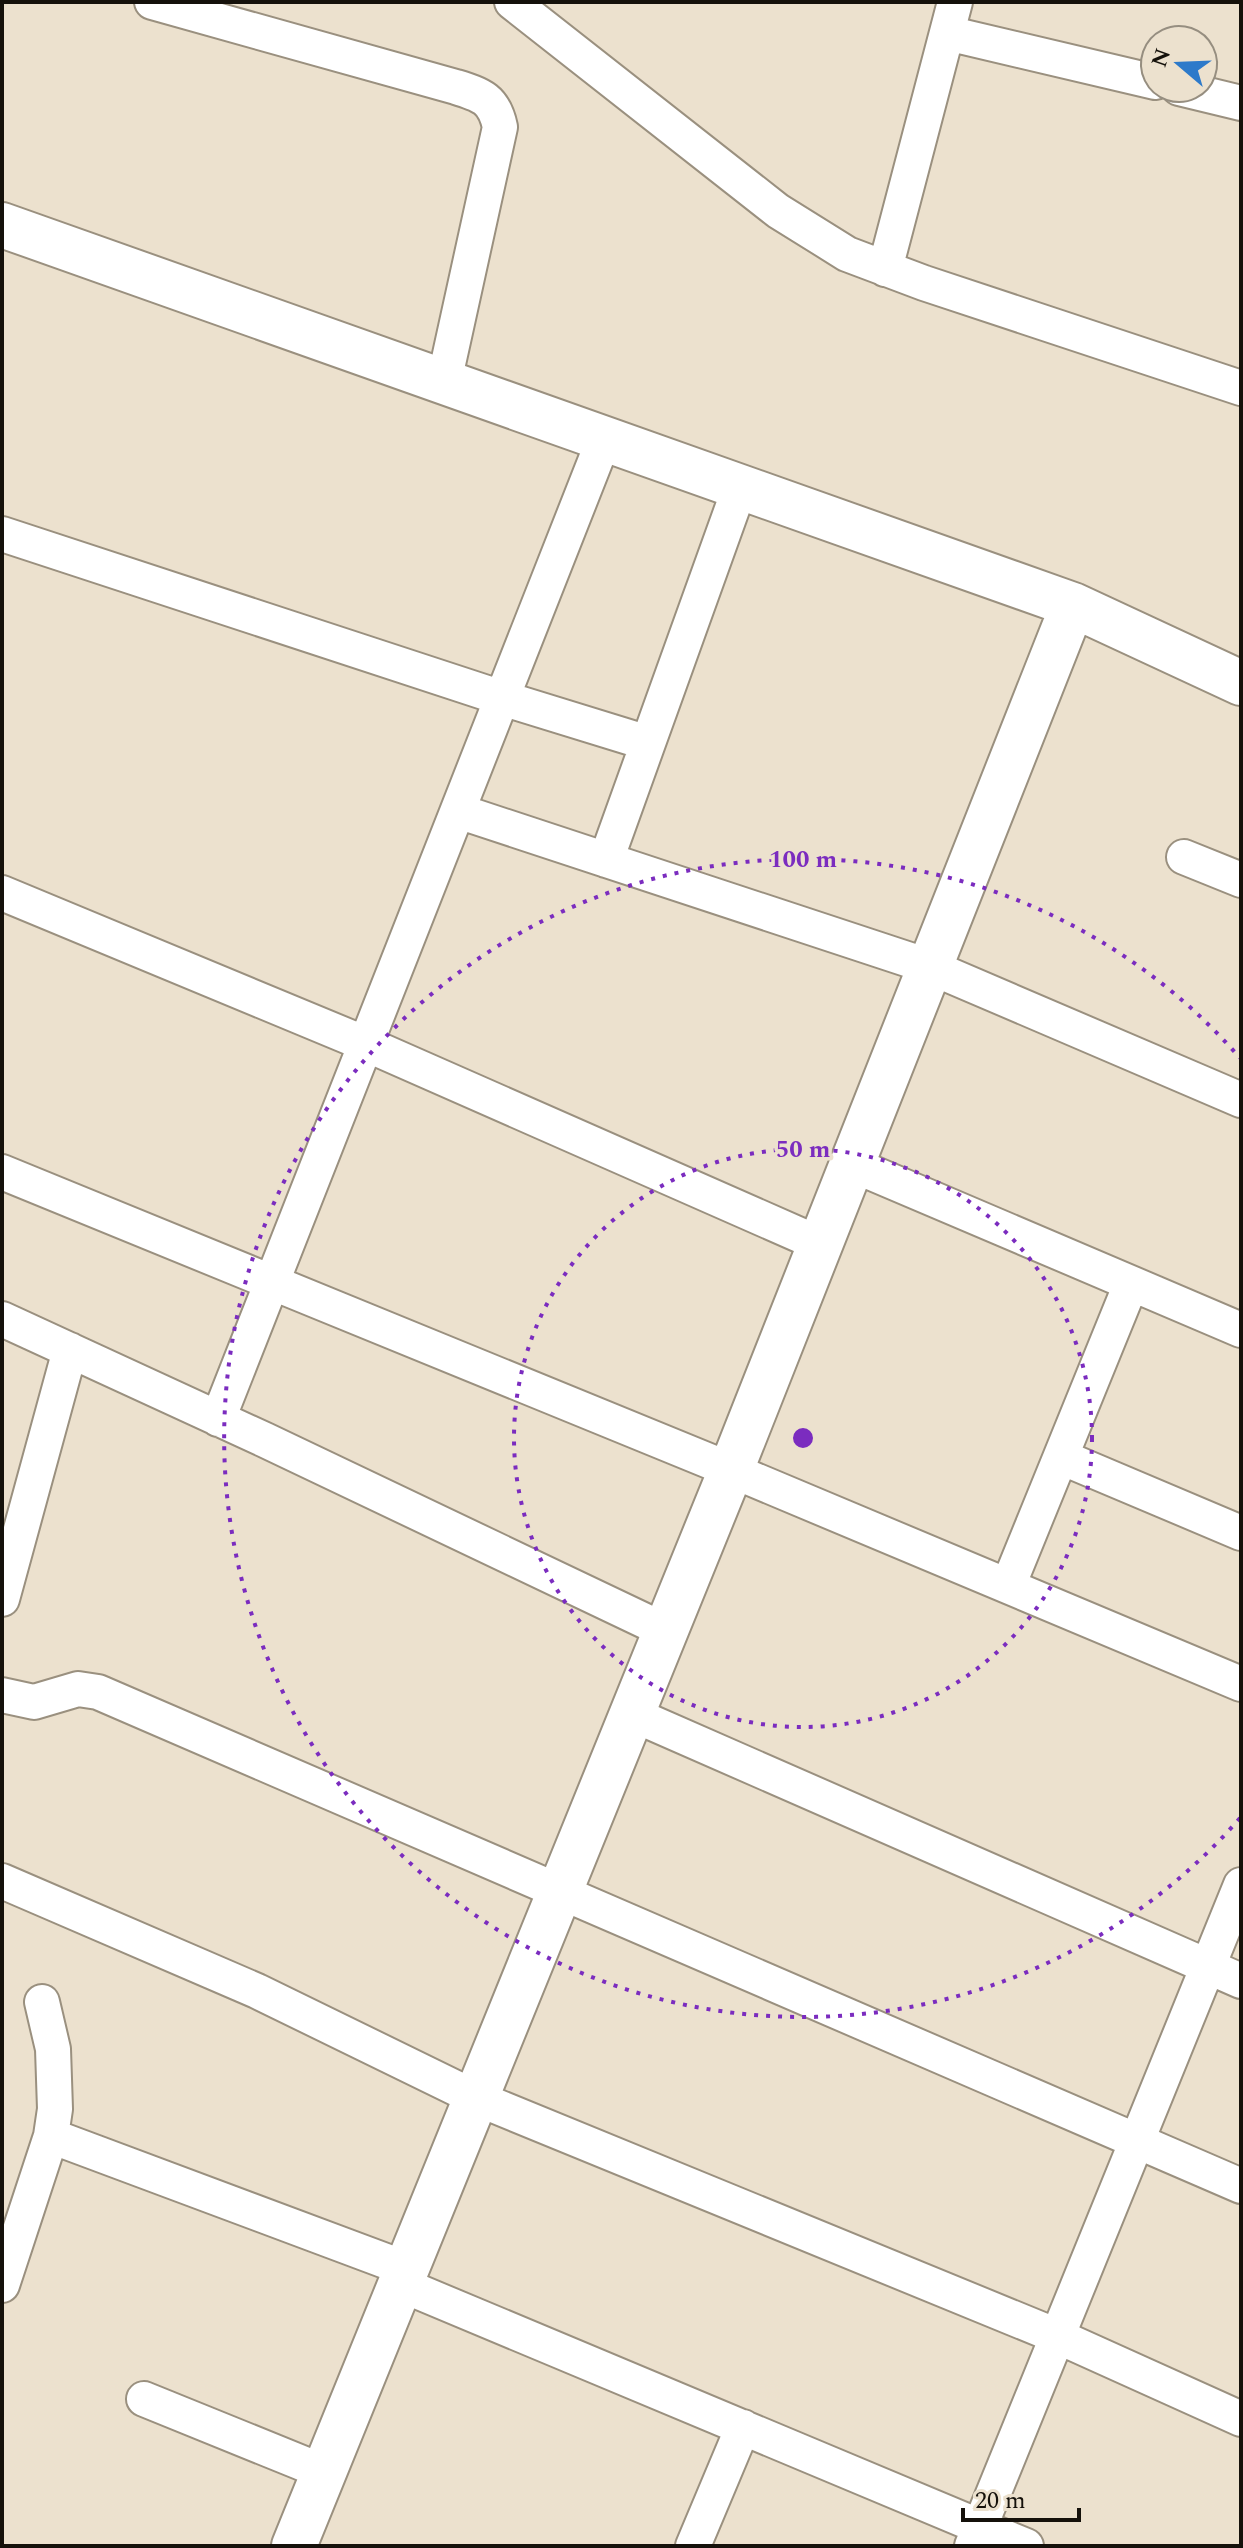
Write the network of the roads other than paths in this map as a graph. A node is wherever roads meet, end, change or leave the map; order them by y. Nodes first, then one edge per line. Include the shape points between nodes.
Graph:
1 (152, 2) edge
2 (512, 2) edge
3 (951, 17) edge
4 (1139, 77) edge
5 (1219, 98) edge
6 (1241, 103) edge
7 (2, 225) edge
8 (885, 269) junction
9 (444, 382) junction
10 (1241, 388) edge
11 (604, 439) junction
12 (740, 487) junction
13 (2, 534) edge
14 (1073, 605) junction
15 (1241, 683) edge
16 (502, 698) junction
17 (648, 743) junction
18 (458, 811) junction
19 (1184, 857) dead end
20 (606, 860) junction
21 (1241, 880) edge
22 (2, 893) edge
23 (928, 966) junction
24 (366, 1044) junction
25 (1241, 1100) edge
26 (851, 1164) junction
27 (2, 1172) edge
28 (820, 1244) junction
29 (272, 1282) junction
30 (1131, 1284) junction
31 (2, 1319) edge
32 (1241, 1330) edge
33 (70, 1350) junction
34 (218, 1419) junction
35 (1061, 1457) junction
36 (731, 1470) junction
37 (1241, 1533) edge
38 (10, 1535) edge
39 (1008, 1586) junction
40 (2, 1599) edge
41 (666, 1631) junction
42 (1241, 1684) edge
43 (2, 1695) edge
44 (632, 1714) junction
45 (2, 1881) edge
46 (1241, 1885) edge
47 (560, 1891) junction
48 (1208, 1966) junction
49 (1241, 1981) edge
50 (42, 2002) dead end
51 (476, 2098) junction
52 (51, 2136) junction
53 (1137, 2140) junction
54 (1241, 2186) edge
55 (4, 2275) edge
56 (403, 2276) junction
57 (1057, 2336) junction
58 (144, 2399) dead end
59 (1241, 2419) edge
60 (743, 2427) junction
61 (324, 2472) junction
62 (976, 2536) edge
63 (294, 2546) edge
64 (693, 2546) edge
65 (1026, 2546) edge

1 - 9 street via 456,87 481,95 496,110 500,127
2 - 8 street via 778,211 847,254
3 - 4 street
3 - 8 street
5 - 6 street
7 - 9 street
8 - 10 street
9 - 11 street
11 - 12 street
11 - 16 street
12 - 14 street
12 - 17 street
13 - 16 street
14 - 15 street
14 - 23 street
16 - 17 street
16 - 18 street
17 - 20 street
18 - 20 street
18 - 24 street
19 - 21 street
20 - 23 street
22 - 24 street
23 - 25 street
23 - 26 street
24 - 28 street
24 - 29 street
26 - 28 street
26 - 30 street
27 - 29 street
28 - 36 street
29 - 34 street
29 - 36 street
30 - 32 street
30 - 35 street
31 - 33 street
33 - 34 street
33 - 38 street
34 - 41 street
35 - 37 street
35 - 39 street
36 - 39 street
36 - 41 street
38 - 40 street
39 - 42 street
41 - 44 street
43 - 47 street via 34,1702 78,1689 98,1692
44 - 47 street
44 - 48 street
45 - 51 street via 257,1991
46 - 48 street
47 - 51 street
47 - 53 street
48 - 49 street
48 - 53 street
50 - 52 street via 53,2049
51 - 56 street
51 - 57 street
52 - 55 street
52 - 56 street
53 - 54 street
53 - 57 street
56 - 60 street
56 - 61 street
57 - 59 street
57 - 62 street
58 - 61 street
60 - 62 street
60 - 64 street
61 - 63 street
62 - 65 street

